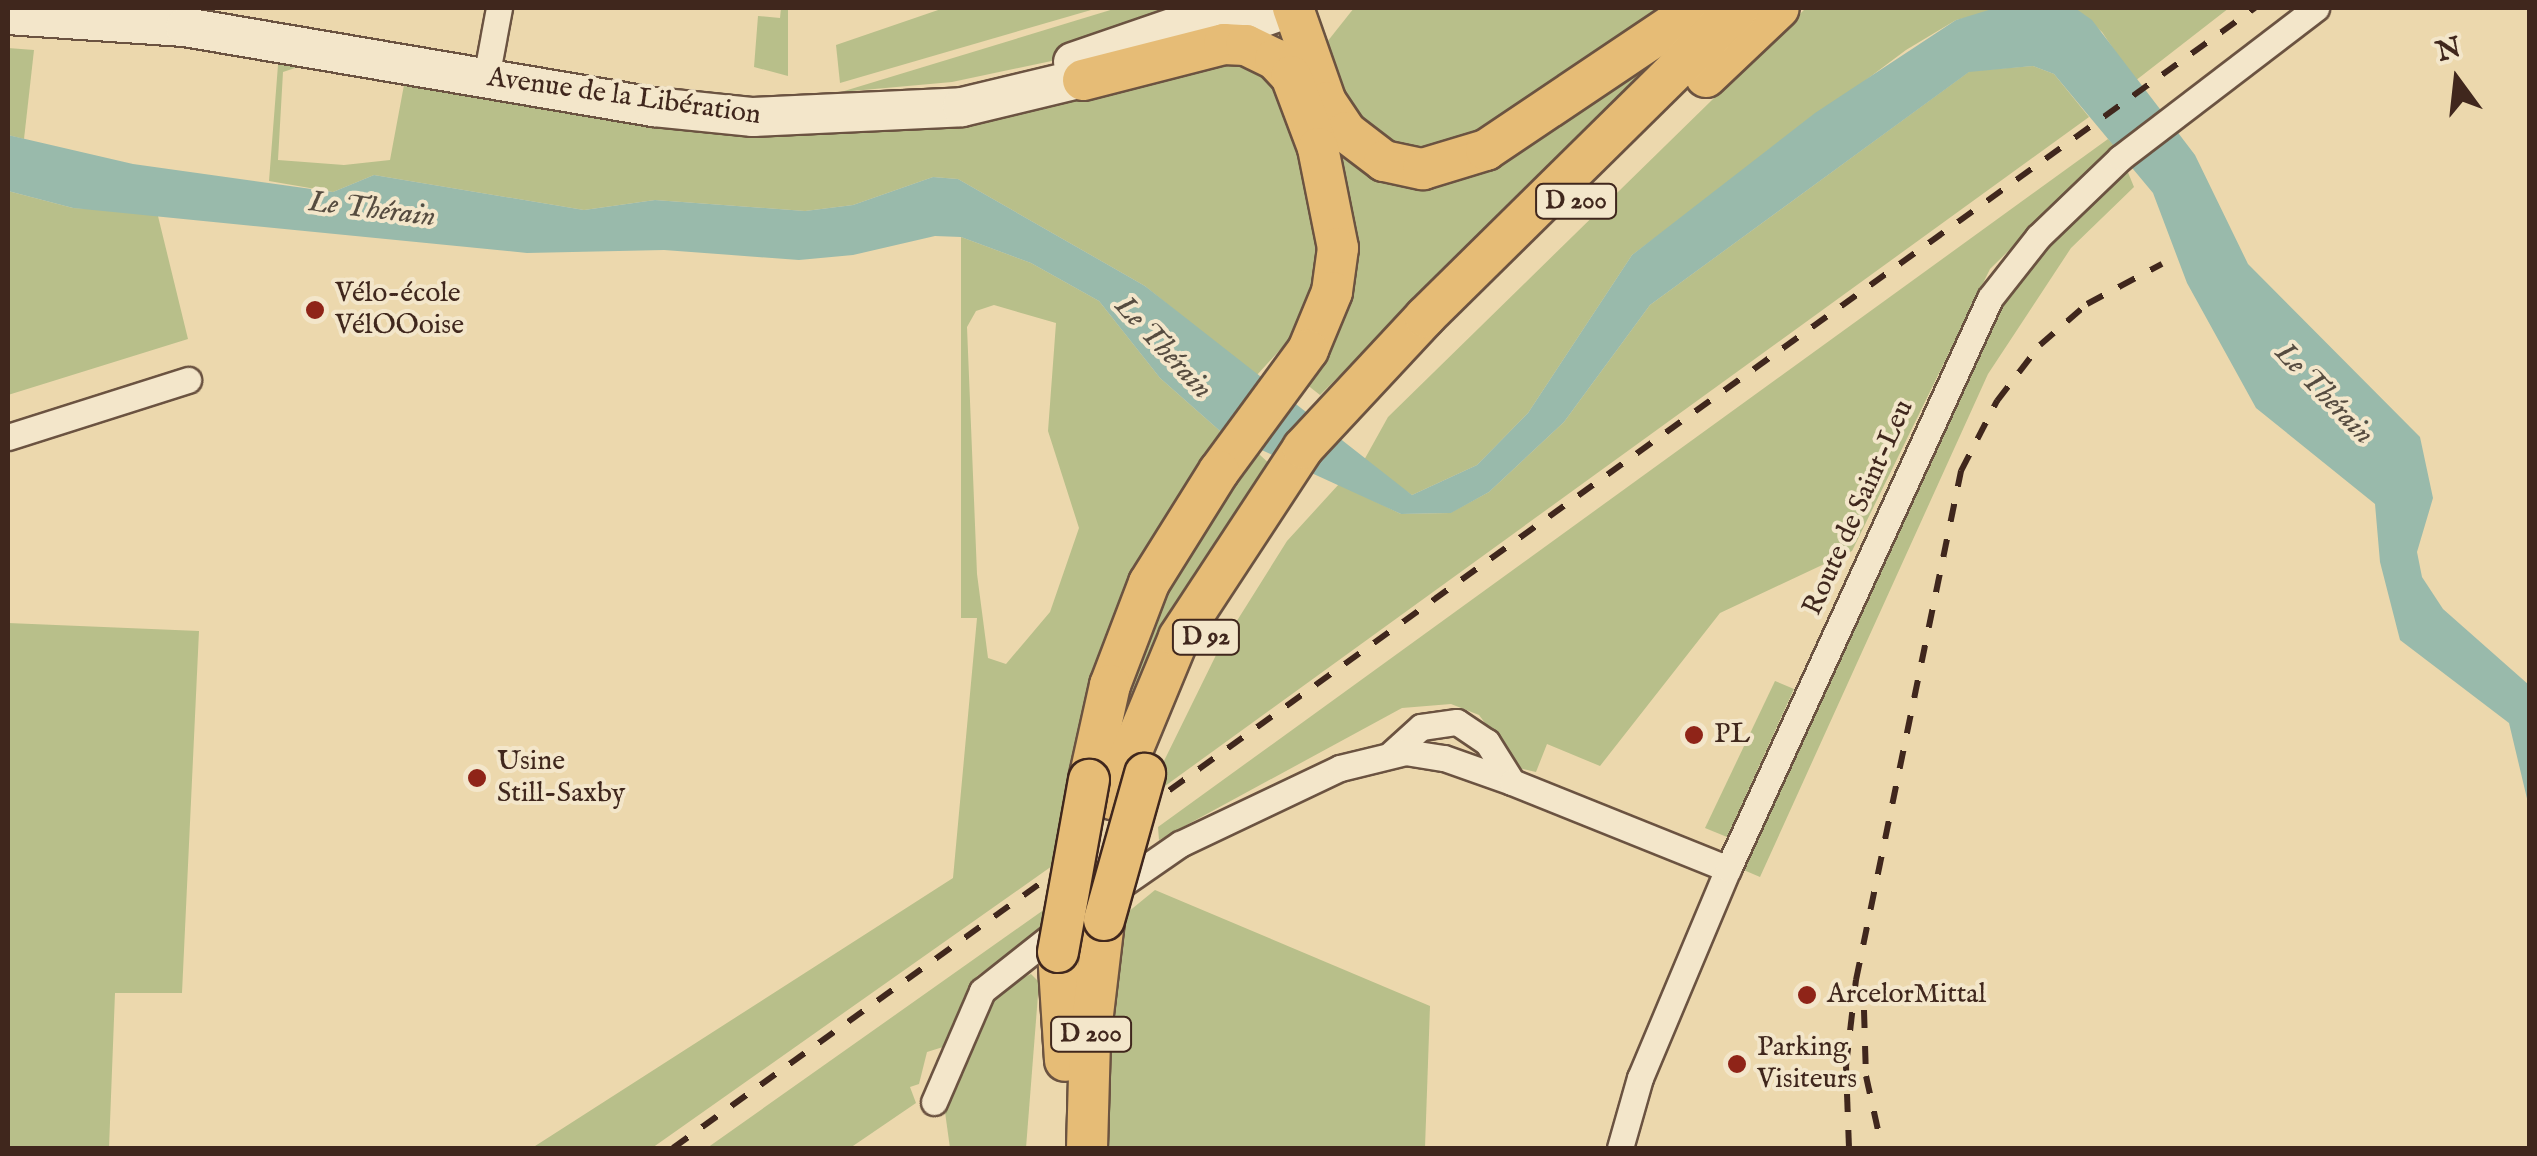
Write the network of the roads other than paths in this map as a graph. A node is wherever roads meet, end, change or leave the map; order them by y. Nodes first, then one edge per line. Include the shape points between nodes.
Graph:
1 (192, 8) edge
2 (498, 8) edge
3 (1231, 8) edge
4 (1291, 8) edge
5 (1332, 8) edge
6 (1697, 8) edge
7 (1738, 8) edge
8 (1779, 8) edge
9 (2316, 8) edge
10 (8, 15) edge
11 (1301, 66) junction
12 (488, 68) junction
13 (1083, 80) junction
14 (827, 108) junction
15 (188, 380) dead end
16 (1368, 393) junction
17 (8, 437) edge
18 (1274, 508) junction
19 (1392, 754) junction
20 (1145, 774) joint
21 (1512, 782) junction
22 (1100, 790) junction
23 (1728, 870) junction
24 (1080, 936) junction
25 (934, 1102) dead end
26 (1063, 1148) edge
27 (1087, 1148) edge
28 (1620, 1148) edge

1 - 12 main road, Avenue de la Libération
2 - 12 street
3 - 14 main road, Avenue de la Libération via 1020,75
4 - 11 main road via 1281,32
4 - 13 main road, Avenue de la Libération
5 - 11 main road
6 - 11 main road via 1501,141 1435,168 1397,166 1355,142
7 - 16 main road, D 200
8 - 16 main road, D 200
9 - 23 street, Route de Saint-Leu via 2120,158 2024,253 1979,318
10 - 12 main road, Avenue de la Libération via 159,24
11 - 13 main road via 1236,43
11 - 22 main road via 1338,248 1328,304 1300,363 1219,471 1139,604 1110,685
12 - 14 main road, Avenue de la Libération via 679,110
13 - 14 main road, Avenue de la Libération via 962,108
15 - 17 street
16 - 18 main road, D 200
18 - 20 main road, D 92 via 1197,653
18 - 22 main road, D 200 via 1179,636
19 - 21 street via 1444,758
19 - 21 street via 1421,727 1457,722 1487,742
19 - 25 street via 1340,768 1180,844 1000,974 976,1001
20 - 24 main road, D 200, bridge
21 - 23 street
22 - 24 main road, D 200
23 - 28 street, Route de Saint-Leu via 1640,1078
24 - 26 main road, D 200
24 - 27 main road, D 200 via 1090,1040

